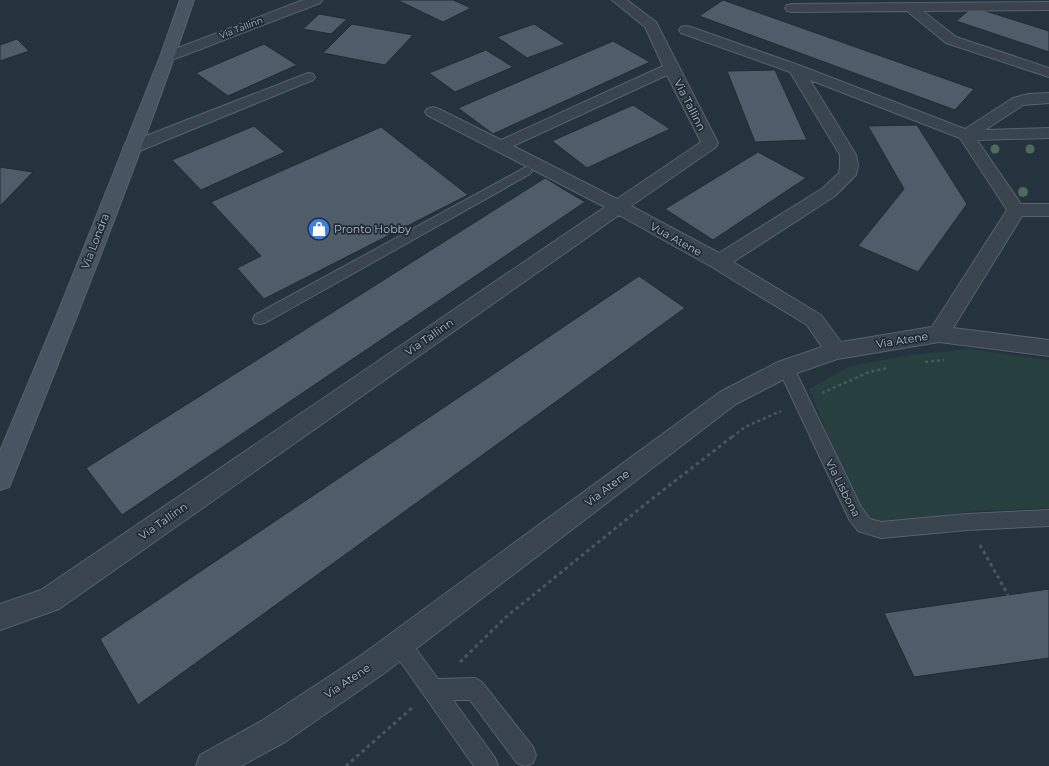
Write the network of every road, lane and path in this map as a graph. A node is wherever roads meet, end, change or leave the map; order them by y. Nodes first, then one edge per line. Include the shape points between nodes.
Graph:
1 (187, 0) edge
2 (315, 0) edge
3 (618, 0) edge
4 (1049, 6) edge
5 (910, 7) junction
6 (792, 8) dead end
7 (686, 30) dead end
8 (167, 57) junction
9 (671, 68) junction
10 (796, 69) junction
11 (1049, 73) edge
12 (308, 77) dead end
13 (1049, 98) edge
14 (433, 112) dead end
15 (1049, 133) edge
16 (966, 134) junction
17 (502, 146) junction
18 (131, 148) junction
19 (526, 171) dead end
20 (617, 206) junction
21 (1016, 210) junction
22 (1049, 210) edge
23 (719, 262) junction
24 (260, 319) dead end
25 (939, 334) junction
26 (1049, 348) edge
27 (836, 350) junction
28 (946, 360) dead end
29 (923, 362) dead end
30 (892, 367) dead end
31 (786, 368) junction
32 (801, 403) junction
33 (0, 480) edge
34 (1049, 518) edge
35 (967, 522) junction
36 (1008, 595) dead end
37 (0, 617) edge
38 (400, 644) junction
39 (432, 690) junction
40 (525, 755) dead end
41 (211, 766) edge
42 (346, 766) edge
43 (487, 766) edge

1 - 8 street, Via Londra
2 - 8 street, Via Tallinn
3 - 9 street, Via Tallinn via 651,24
4 - 5 street
5 - 6 street
5 - 11 street via 951,40
7 - 10 street
8 - 18 street, Via Londra
9 - 17 street
9 - 20 street, Via Tallinn via 710,143
10 - 16 street
10 - 23 street via 848,155 847,175 829,192
12 - 18 street
13 - 16 street via 1018,101
14 - 17 street, Vua Atene
15 - 16 street
16 - 21 street
17 - 20 street, Vua Atene
18 - 33 street, Via Londra
19 - 24 lane
20 - 23 street, Vua Atene
20 - 37 street, Via Tallinn via 49,600
21 - 22 street
21 - 25 street
23 - 27 street, Vua Atene via 814,320
25 - 26 street, Via Atene
25 - 27 street, Via Atene
27 - 31 street, Via Atene
28 - 29 path
30 - 32 path via 869,372
31 - 32 lane, Via Lisbona
31 - 38 street, Via Atene via 728,398
32 - 35 lane, Via Lisbona via 855,513 864,525 881,530
32 - 39 path via 745,427 648,502 506,617
34 - 35 lane, Via Lisbona
35 - 36 path
38 - 39 lane
38 - 41 street, Via Atene via 274,731
39 - 40 lane via 475,689
39 - 42 path
39 - 43 lane

